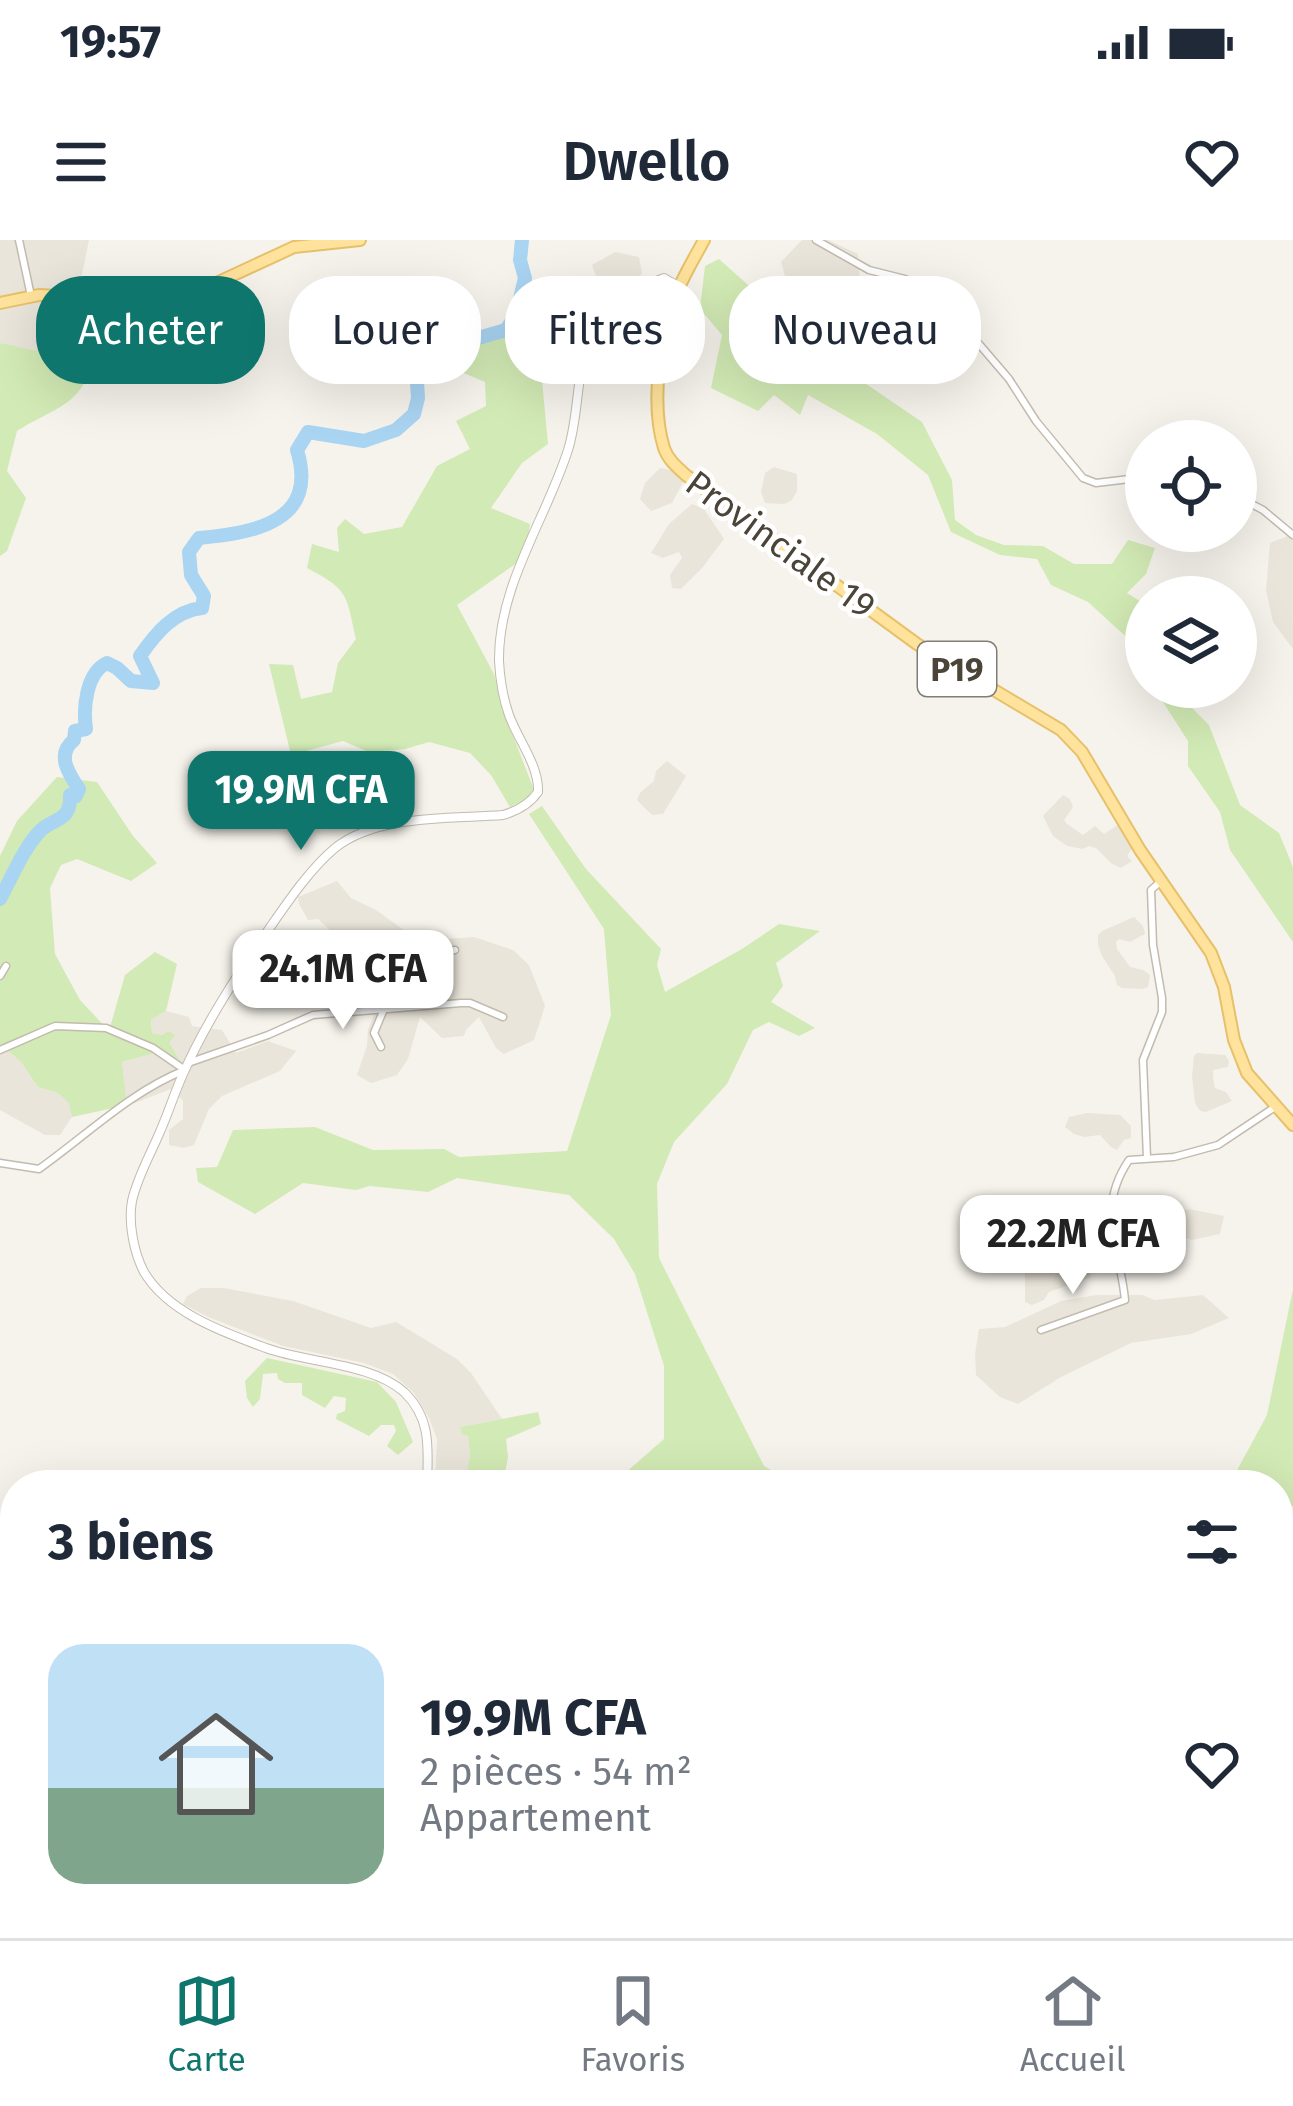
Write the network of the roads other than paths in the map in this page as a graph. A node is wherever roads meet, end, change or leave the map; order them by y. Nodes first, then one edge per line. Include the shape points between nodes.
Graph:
1 (19, 240) edge
2 (360, 240) edge
3 (704, 240) edge
4 (816, 240) edge
5 (685, 276) edge
6 (31, 296) junction
7 (0, 303) edge
8 (578, 384) edge
9 (659, 384) edge
10 (1125, 480) edge
11 (1257, 507) edge
12 (1293, 535) edge
13 (1161, 881) junction
14 (455, 950) dead end
15 (6, 966) dead end
16 (0, 976) edge
17 (388, 1008) junction
18 (503, 1017) dead end
19 (381, 1047) dead end
20 (0, 1051) edge
21 (188, 1066) junction
22 (1275, 1108) junction
23 (1293, 1125) edge
24 (1147, 1158) junction
25 (0, 1163) edge
26 (1041, 1330) dead end
27 (428, 1470) edge

1 - 6 street
2 - 6 main road via 294,247 188,292
3 - 5 main road, Provinciale 19 / P19
4 - 10 street via 921,287 1009,379 1083,478
6 - 7 main road
8 - 21 street via 568,449 500,640 508,713 538,793 514,812 408,822 335,849 269,927
9 - 13 main road, Provinciale 19 / P19 via 660,428 672,462 917,644 1061,730
11 - 12 street
13 - 22 main road, Provinciale 19 / P19 via 1211,953 1243,1065
13 - 24 street via 1151,900 1162,1012 1143,1060
14 - 17 street via 388,961
15 - 16 street
17 - 18 street via 470,1003
17 - 19 street via 374,1033
17 - 21 street via 313,1015
20 - 21 street via 55,1026 106,1028
21 - 25 street via 39,1168
21 - 27 street via 131,1208 143,1271 166,1296 222,1330 393,1384 426,1424
22 - 23 main road, Provinciale 19 / P19
22 - 24 street via 1218,1145
24 - 26 street via 1129,1160 1112,1195 1126,1300

